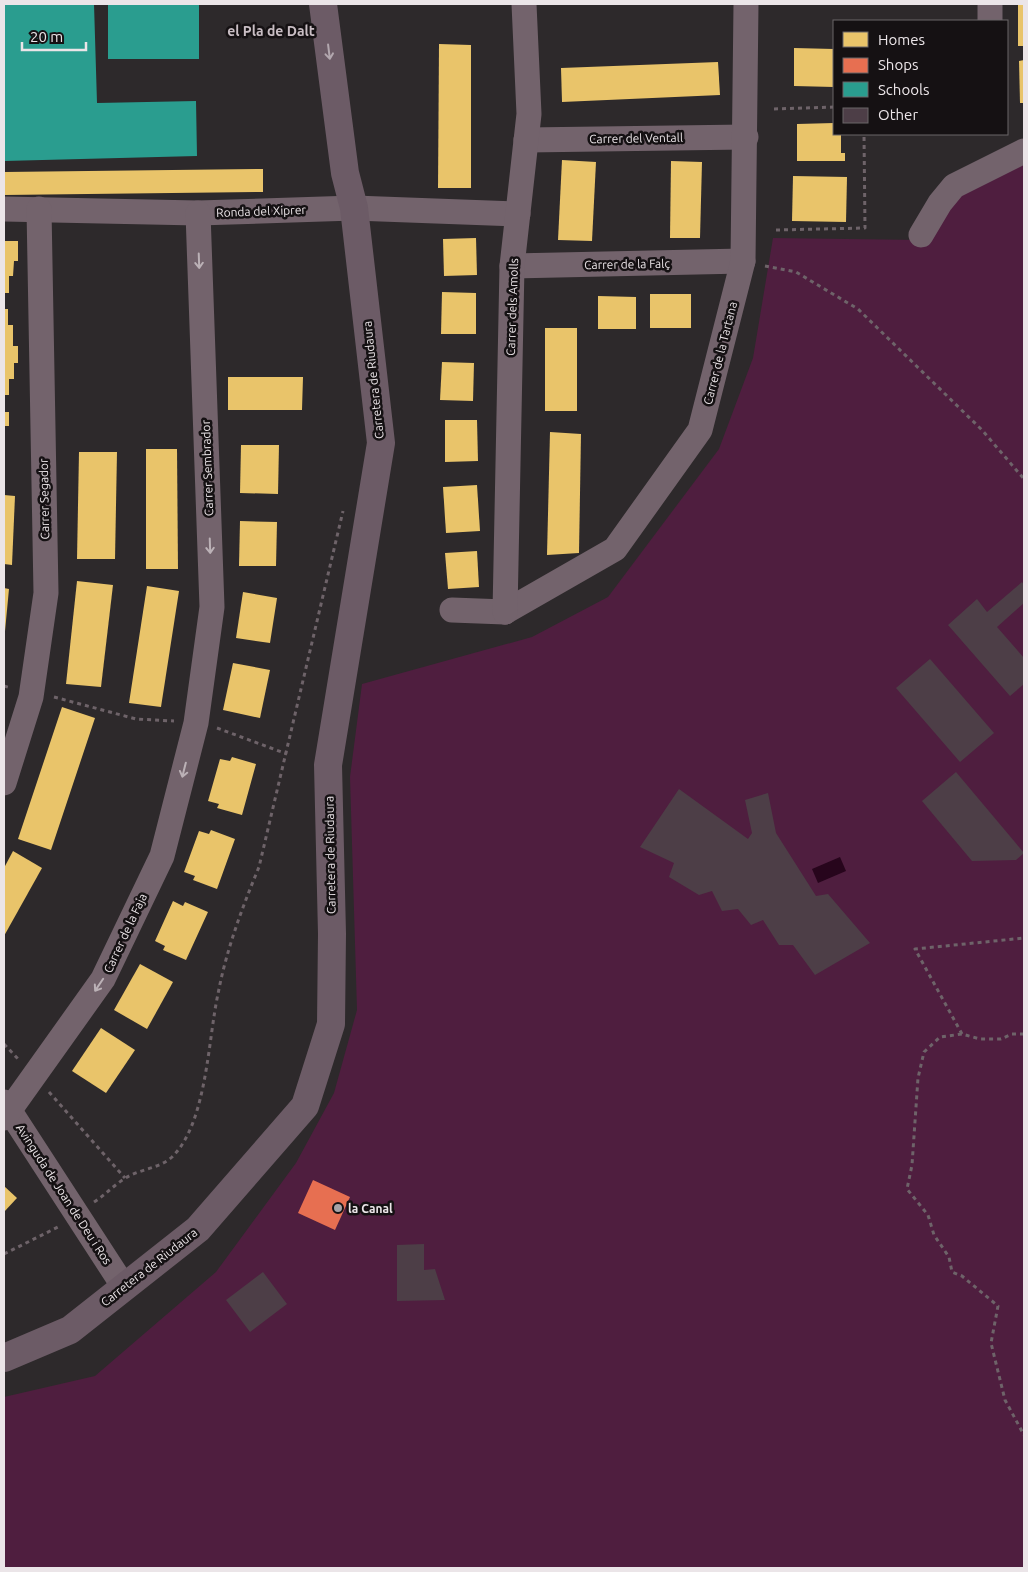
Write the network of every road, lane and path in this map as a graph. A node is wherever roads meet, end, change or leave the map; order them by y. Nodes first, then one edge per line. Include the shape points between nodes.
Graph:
1 (323, 4) edge
2 (339, 4) edge
3 (524, 4) edge
4 (746, 4) edge
5 (990, 4) edge
6 (990, 20) edge
7 (833, 107) edge
8 (774, 108) dead end
9 (864, 135) edge
10 (746, 137) junction
11 (526, 140) junction
12 (1024, 152) edge
13 (354, 208) junction
14 (4, 209) edge
15 (39, 209) junction
16 (198, 213) junction
17 (518, 214) junction
18 (776, 230) dead end
19 (921, 235) dead end
20 (743, 262) junction
21 (512, 266) junction
22 (1024, 479) edge
23 (345, 503) dead end
24 (452, 610) dead end
25 (505, 612) junction
26 (4, 686) edge
27 (16, 689) dead end
28 (51, 696) dead end
29 (196, 723) junction
30 (287, 754) junction
31 (4, 783) edge
32 (1024, 938) edge
33 (962, 1034) junction
34 (1024, 1034) edge
35 (4, 1044) edge
36 (24, 1065) dead end
37 (44, 1086) dead end
38 (6, 1110) edge
39 (125, 1178) junction
40 (89, 1206) dead end
41 (60, 1225) dead end
42 (4, 1254) edge
43 (124, 1287) junction
44 (4, 1358) edge
45 (1024, 1434) edge

1 -> 13 street, Carretera de Riudaura via 345,173
2 - 13 street, Carretera de Riudaura via 350,65 357,160
3 - 11 street, Carrer dels Amolls via 529,114
4 - 10 street, Carrer de la Tartana
5 - 6 street
7 - 8 path
9 - 18 path via 865,228
10 - 11 street, Carrer del Ventall
10 - 20 street, Carrer de la Tartana
11 - 17 street, Carrer dels Amolls
12 - 19 street via 954,186
13 - 16 street, Ronda del Xiprer
13 - 17 street, Ronda del Xiprer
13 - 43 street, Carretera de Riudaura via 381,443 328,765 331,1024 305,1106 198,1229
14 - 15 street, Ronda del Xiprer
15 - 16 street, Ronda del Xiprer
15 - 31 street, Carrer Segador via 46,593 31,696
16 -> 29 street, Carrer Sembrador via 212,606
17 - 21 street, Carrer dels Amolls
20 - 21 street, Carrer de la Falç
20 - 22 path via 796,272 858,310 982,430
20 - 25 street, Carrer de la Tartana via 700,430 616,549
21 - 25 street, Carrer dels Amolls
23 - 30 path
24 - 25 street
26 - 27 path
28 - 29 path via 136,719
29 - 30 path via 240,735
29 -> 38 street, Carrer de la Faja via 162,856 133,918 103,979
30 - 39 path via 259,867 224,966 206,1073 192,1120 172,1157
32 - 33 path via 915,949
33 - 34 path via 980,1039
33 - 45 path via 940,1037 924,1052 918,1078 912,1164 907,1189 928,1215 934,1235 949,1257 952,1272 962,1276 998,1306 991,1343 1005,1400
35 - 36 path
37 - 39 path
38 - 43 street, Avinguda de Joan de Deu i Ros
39 - 40 path
41 - 42 path
43 - 44 street, Carretera de Riudaura via 70,1330

